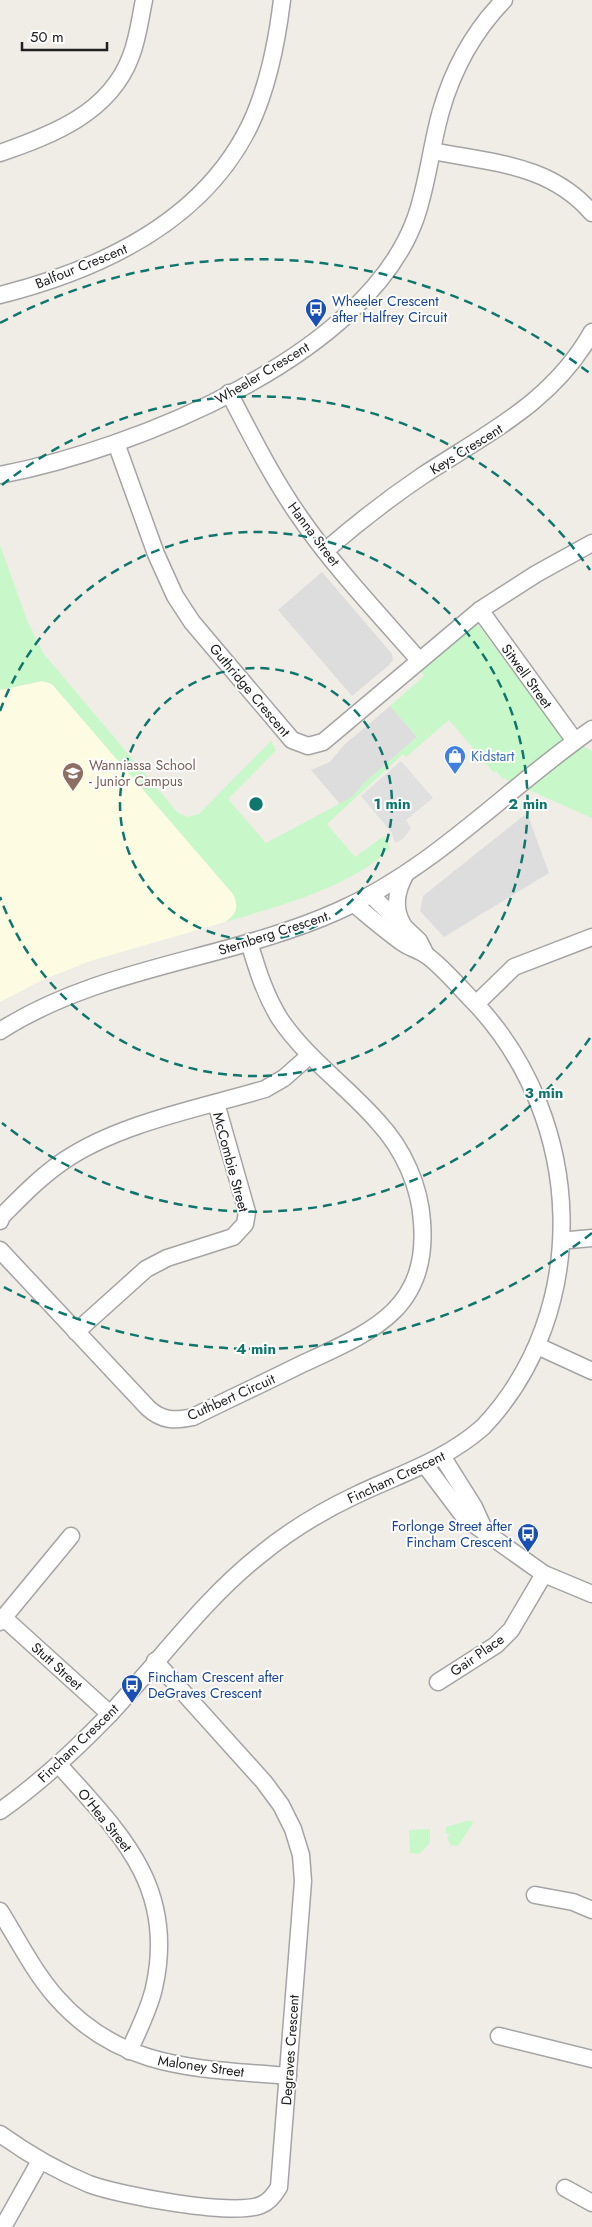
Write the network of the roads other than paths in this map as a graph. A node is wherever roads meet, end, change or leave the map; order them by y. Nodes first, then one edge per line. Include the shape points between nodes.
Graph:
1 (144, 0) edge
2 (282, 0) edge
3 (504, 0) edge
4 (433, 151) junction
5 (0, 153) edge
6 (592, 213) edge
7 (0, 295) edge
8 (592, 332) edge
9 (229, 393) junction
10 (116, 443) junction
11 (0, 475) edge
12 (592, 543) edge
13 (325, 551) junction
14 (480, 610) junction
15 (419, 660) junction
16 (592, 729) edge
17 (575, 741) junction
18 (405, 875) junction
19 (371, 895) junction
20 (354, 904) junction
21 (404, 927) junction
22 (592, 937) edge
23 (249, 942) junction
24 (426, 955) junction
25 (476, 1004) junction
26 (0, 1031) edge
27 (310, 1055) junction
28 (216, 1104) junction
29 (0, 1221) edge
30 (592, 1238) edge
31 (570, 1240) junction
32 (0, 1250) edge
33 (76, 1332) junction
34 (544, 1349) junction
35 (592, 1371) edge
36 (442, 1456) junction
37 (425, 1465) junction
38 (484, 1529) junction
39 (71, 1536) dead end
40 (544, 1574) junction
41 (592, 1594) edge
42 (2, 1620) edge
43 (155, 1661) junction
44 (438, 1682) dead end
45 (110, 1714) junction
46 (59, 1765) junction
47 (0, 1811) edge
48 (535, 1895) dead end
49 (592, 1910) edge
50 (0, 1911) edge
51 (499, 2036) dead end
52 (129, 2051) junction
53 (592, 2059) edge
54 (288, 2076) junction
55 (0, 2134) edge
56 (40, 2161) junction
57 (565, 2188) dead end
58 (592, 2203) edge
59 (3, 2227) edge

1 - 5 street via 130,57 114,87 97,105 66,126
2 - 7 street, Balfour Crescent via 257,110 232,154 200,195 173,218 126,249 53,279
3 - 4 street, Wheeler Crescent via 462,58 446,94
4 - 6 street via 527,169 571,192
4 - 9 street, Wheeler Crescent via 412,227 402,248 366,298 320,337
8 - 13 street, Keys Crescent via 567,368 517,415 415,481
9 - 10 street, Wheeler Crescent via 184,416
9 - 13 street, Hanna Street via 277,482
10 - 11 street, Wheeler Crescent
10 - 15 street, Guthridge Crescent via 156,554 175,596 192,622 292,740 308,746 322,742
12 - 14 street, Guthridge Crescent
13 - 15 street, Hanna Street
14 - 15 street, Guthridge Crescent
14 - 17 street, Sitwell Street
16 - 17 street, Sternberg Crescent
17 - 18 street, Sternberg Crescent via 454,840
18 - 19 street, Sternberg Crescent
18 - 21 street via 396,901
19 - 20 street, Sternberg Crescent
19 - 21 street, Fincham Crescent
20 - 23 street, Sternberg Crescent via 291,930
20 - 24 street, Fincham Crescent via 405,945
21 - 24 street, Fincham Crescent via 418,940
22 - 25 street via 514,967
23 - 26 street, Sternberg Crescent via 98,987 50,1005
23 - 27 street, Cuthbert Circuit via 266,992 280,1019
24 - 25 street, Fincham Crescent
25 - 31 street, Fincham Crescent via 526,1070 551,1125 562,1165
27 - 28 street via 284,1078 265,1089
27 - 33 street, Cuthbert Circuit via 380,1123 411,1174 419,1202 424,1242 421,1264 400,1305 360,1336 193,1416 177,1420 156,1415
28 - 29 street via 137,1126 93,1143 42,1176
28 - 33 street, McCombie Street via 247,1212 245,1224 233,1237 167,1258 146,1269
30 - 31 street
31 - 34 street, Fincham Crescent via 568,1281 561,1309
32 - 33 street, Cuthbert Circuit
34 - 35 street
34 - 36 street, Fincham Crescent via 509,1402 482,1428
36 - 37 street, Fincham Crescent
36 - 38 street
37 - 38 street via 465,1518
37 - 43 street, Fincham Crescent via 349,1498 272,1545 234,1575
38 - 40 street
39 - 42 street
40 - 41 street
40 - 44 street, Gair Place via 511,1630 496,1645
42 - 45 street, Stutt Street
43 - 45 street, Fincham Crescent
43 - 54 street, Degraves Crescent via 264,1782 293,1829 301,1854 303,1881
45 - 46 street, Fincham Crescent
46 - 47 street, Fincham Crescent
46 - 52 street, O'Hea Street via 123,1837 139,1862 154,1903 159,1960 144,2017
48 - 49 street via 573,1902
50 - 52 street, Maloney Street via 55,1996 88,2027
51 - 53 street
52 - 54 street, Maloney Street via 168,2064
54 - 56 street, Degraves Crescent via 280,2182 274,2196 261,2205 244,2209 143,2198 89,2184
55 - 56 street, Degraves Crescent
56 - 59 street
57 - 58 street

